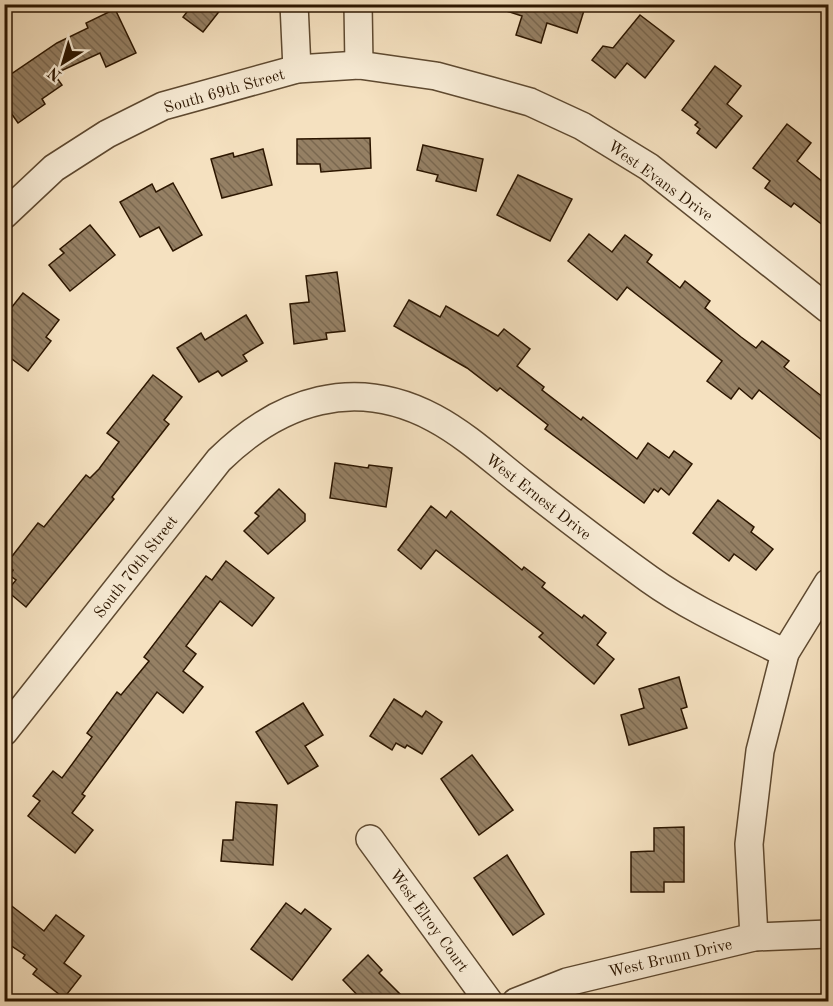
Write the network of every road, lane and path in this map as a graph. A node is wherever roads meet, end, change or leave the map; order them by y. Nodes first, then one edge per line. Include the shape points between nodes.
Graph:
1 (294, 4) edge
2 (358, 4) edge
3 (359, 65) junction
4 (297, 69) junction
5 (4, 215) edge
6 (828, 309) edge
7 (278, 414) joint
8 (828, 584) edge
9 (785, 652) junction
10 (4, 732) edge
11 (370, 839) dead end
12 (828, 934) edge
13 (754, 937) junction
14 (489, 1002) edge
15 (516, 1002) edge

1 - 4 street
2 - 3 street
3 - 4 street, West Evans Drive
3 - 6 street, West Evans Drive via 436,76 480,88 530,102 582,126 649,167
4 - 5 street, South 69th Street via 163,106 106,134 54,168
7 - 9 street, West Ernest Drive via 304,404 350,398 398,404 434,418 652,581 701,612
7 - 10 street, South 70th Street via 239,440 219,460
8 - 9 street
9 - 13 street via 760,751 749,844
11 - 14 street, West Elroy Court
12 - 13 street, West Brunn Drive
13 - 15 street, West Brunn Drive via 567,982

